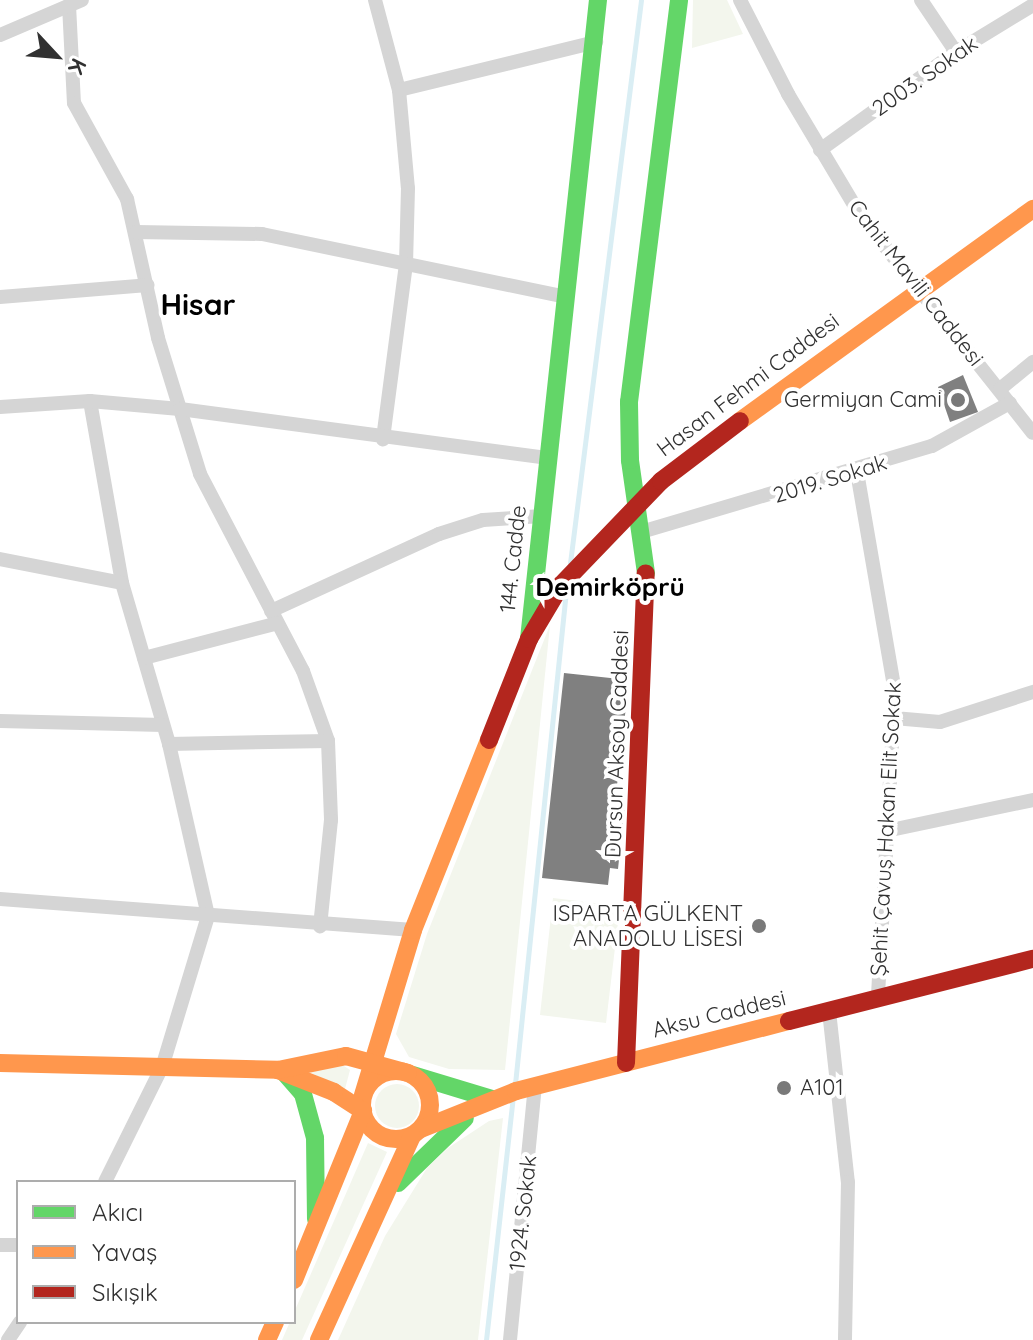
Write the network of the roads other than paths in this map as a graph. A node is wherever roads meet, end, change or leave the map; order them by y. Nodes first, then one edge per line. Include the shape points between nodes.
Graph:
1 (375, 0) edge
2 (598, 0) edge
3 (679, 0) edge
4 (740, 0) edge
5 (921, 0) edge
6 (75, 2) edge
7 (1033, 5) edge
8 (0, 35) edge
9 (596, 42) junction
10 (956, 52) junction
11 (399, 90) junction
12 (820, 150) junction
13 (1033, 209) edge
14 (136, 232) junction
15 (406, 264) junction
16 (148, 285) junction
17 (916, 289) junction
18 (0, 297) edge
19 (565, 297) junction
20 (1033, 362) edge
21 (1000, 389) junction
22 (90, 401) junction
23 (1010, 403) junction
24 (0, 407) edge
25 (180, 409) junction
26 (1033, 433) edge
27 (383, 439) junction
28 (547, 458) junction
29 (857, 472) junction
30 (635, 504) junction
31 (542, 516) junction
32 (641, 532) junction
33 (0, 559) edge
34 (122, 583) junction
35 (274, 617) junction
36 (529, 639) junction
37 (144, 658) junction
38 (1033, 692) edge
39 (894, 718) junction
40 (0, 721) edge
41 (163, 725) junction
42 (328, 741) junction
43 (169, 744) junction
44 (1033, 800) edge
45 (886, 831) junction
46 (0, 899) edge
47 (208, 916) junction
48 (320, 926) junction
49 (413, 930) junction
50 (1033, 959) edge
51 (878, 998) junction
52 (829, 1011) junction
53 (371, 1060) junction
54 (0, 1063) edge
55 (626, 1063) junction
56 (162, 1067) junction
57 (281, 1071) junction
58 (408, 1073) junction
59 (535, 1086) junction
60 (492, 1099) junction
61 (363, 1103) junction
62 (416, 1133) junction
63 (106, 1180) edge
64 (373, 1219) junction
65 (311, 1241) junction
66 (296, 1275) edge
67 (319, 1340) edge
68 (510, 1340) edge
69 (845, 1340) edge

1 - 11 street
2 - 9 main road, 144. Cadde
3 - 30 main road, Dursun Aksoy Caddesi via 631,372
4 - 12 street, Cahit Mavili Caddesi
5 - 10 street
6 - 8 street
6 - 14 street via 74,103 127,199
7 - 10 street, 2003. Sokak
9 - 11 street
9 - 19 main road, 144. Cadde
10 - 12 street, 2003. Sokak
11 - 15 street via 408,188
12 - 17 street, Cahit Mavili Caddesi
13 - 17 main road, Hasan Fehmi Caddesi
14 - 15 street via 262,234
14 - 16 street
15 - 19 street
15 - 27 street
16 - 18 street
16 - 25 street
17 - 21 street, Cahit Mavili Caddesi
17 - 30 main road, Hasan Fehmi Caddesi via 714,438
19 - 28 main road, 144. Cadde
20 - 21 street
21 - 23 street, Cahit Mavili Caddesi
22 - 24 street
22 - 25 street
22 - 34 street
23 - 26 street, Cahit Mavili Caddesi
23 - 29 street, 2019. Sokak via 949,439
25 - 27 street
25 - 35 street via 200,474
27 - 28 street
28 - 31 main road, 144. Cadde
29 - 32 street, 2019. Sokak
29 - 39 street, Şehit Çavuş Hakan Elit Sokak via 892,658
30 - 32 main road, Dursun Aksoy Caddesi
30 - 36 main road, Hasan Fehmi Caddesi via 550,599
31 - 35 street via 483,520 439,534
31 - 36 main road, 144. Cadde
32 - 55 main road, Dursun Aksoy Caddesi via 648,586
33 - 34 street
34 - 37 street
35 - 37 street
35 - 42 street via 303,671
36 - 49 main road, 144. Cadde
37 - 41 street
38 - 39 street via 940,722
39 - 45 street, Şehit Çavuş Hakan Elit Sokak
40 - 41 street
41 - 43 street
42 - 43 street
42 - 48 street via 331,820
43 - 47 street
44 - 45 street
45 - 51 street, Şehit Çavuş Hakan Elit Sokak
46 - 47 street
47 - 48 street
47 - 56 street
48 - 49 street
49 - 53 main road, 144. Cadde
50 - 51 main road, Aksu Caddesi
51 - 52 main road, Aksu Caddesi
52 - 55 main road, Aksu Caddesi
52 - 69 street via 848,1182
53 - 57 main road via 346,1056
53 - 58 main road
53 - 61 main road, 144. Cadde
54 - 56 main road
55 - 59 main road, Aksu Caddesi
56 - 57 main road
56 - 63 street
57 - 61 main road
57 - 65 main road via 303,1094 315,1138 318,1188
58 - 60 main road
58 - 61 main road via 386,1072
58 - 62 main road via 430,1097
59 - 60 main road, Aksu Caddesi
59 - 68 street, 1924. Sokak
60 - 62 main road, Aksu Caddesi
60 - 64 main road via 418,1158
61 - 62 main road via 379,1135 389,1139
61 - 65 main road, 144. Cadde
62 - 64 main road
64 - 67 main road
65 - 66 main road

